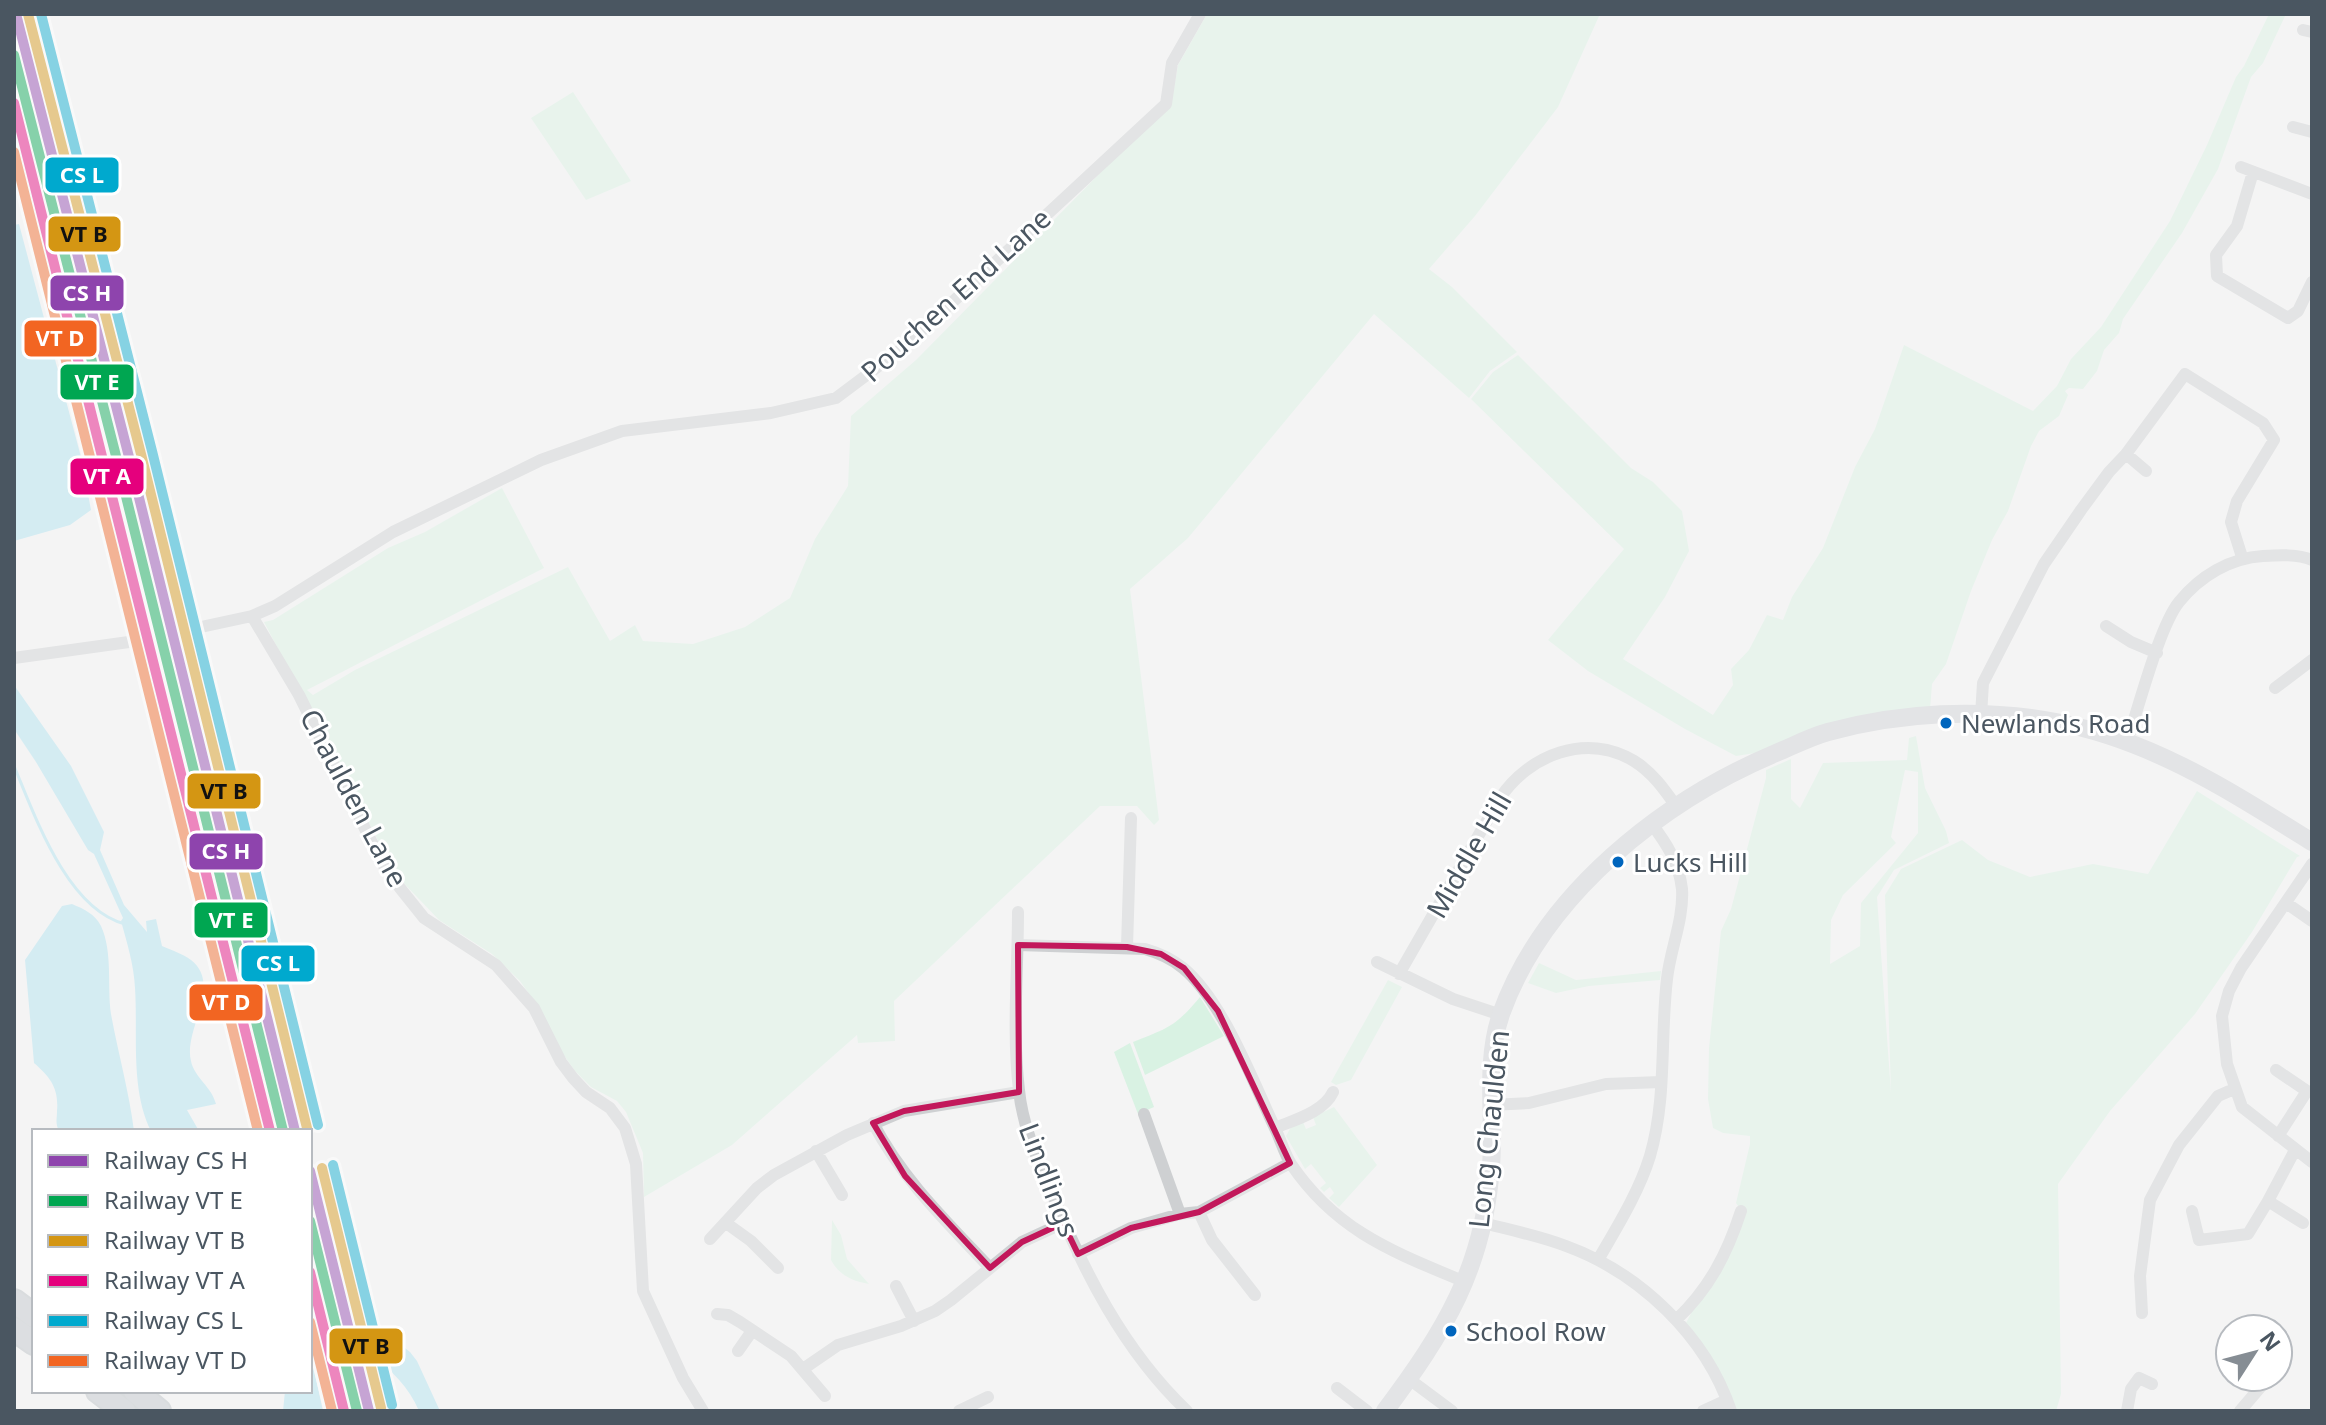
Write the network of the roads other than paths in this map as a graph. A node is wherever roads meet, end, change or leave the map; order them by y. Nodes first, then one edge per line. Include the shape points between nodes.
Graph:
1 (1200, 14) edge
2 (14, 124) edge
3 (2293, 127) dead end
4 (2312, 132) edge
5 (2312, 194) edge
6 (2312, 282) edge
7 (2126, 454) junction
8 (2146, 471) dead end
9 (2242, 557) junction
10 (2312, 560) edge
11 (252, 616) junction
12 (2106, 626) dead end
13 (136, 641) junction
14 (2157, 653) junction
15 (14, 658) edge
16 (2312, 660) edge
17 (2275, 688) dead end
18 (1981, 715) junction
19 (2127, 741) junction
20 (1676, 806) junction
21 (1131, 818) dead end
22 (1651, 823) junction
23 (2312, 842) edge
24 (2312, 864) edge
25 (2286, 903) junction
26 (1018, 912) dead end
27 (2312, 921) edge
28 (1018, 945) junction
29 (1127, 947) junction
30 (1377, 962) dead end
31 (1399, 974) junction
32 (1501, 1015) junction
33 (2276, 1070) dead end
34 (1661, 1082) junction
35 (2234, 1089) junction
36 (1019, 1092) junction
37 (1333, 1092) dead end
38 (1491, 1105) junction
39 (1144, 1114) dead end
40 (873, 1123) junction
41 (1275, 1128) junction
42 (2278, 1136) junction
43 (2295, 1150) junction
44 (816, 1151) junction
45 (2312, 1162) edge
46 (1290, 1163) junction
47 (842, 1195) dead end
48 (2268, 1201) junction
49 (1741, 1211) dead end
50 (2192, 1211) dead end
51 (1199, 1212) junction
52 (1180, 1214) junction
53 (726, 1223) junction
54 (1063, 1223) junction
55 (1483, 1223) junction
56 (2303, 1223) dead end
57 (710, 1239) dead end
58 (1078, 1254) junction
59 (1598, 1260) junction
60 (778, 1268) dead end
61 (990, 1268) junction
62 (1465, 1282) junction
63 (896, 1286) dead end
64 (1255, 1295) dead end
65 (14, 1301) edge
66 (2142, 1313) dead end
67 (32, 1314) edge
68 (717, 1314) dead end
69 (1676, 1320) junction
70 (914, 1321) junction
71 (14, 1329) edge
72 (752, 1331) junction
73 (32, 1342) edge
74 (738, 1351) dead end
75 (803, 1369) junction
76 (1409, 1379) junction
77 (2152, 1384) dead end
78 (1337, 1388) dead end
79 (101, 1393) edge
80 (137, 1393) edge
81 (2255, 1393) edge
82 (825, 1396) dead end
83 (988, 1397) dead end
84 (1729, 1405) edge
85 (962, 1410) edge
86 (124, 1411) edge
87 (159, 1411) edge
88 (703, 1411) edge
89 (1187, 1411) edge
90 (1367, 1411) edge
91 (1385, 1411) edge
92 (1452, 1411) edge
93 (1703, 1411) edge
94 (2127, 1411) edge
95 (2240, 1411) edge

1 - 11 street, Pouchen End Lane via 1172,63 1166,104 904,347 836,398 771,413 622,431 541,460 393,532
2 - 13 street
3 - 4 street
5 - 6 street via 2247,170 2237,226 2216,255 2217,276 2288,318 2298,311
7 - 8 street
7 - 9 street via 2185,374 2263,423 2274,440 2237,501 2231,522
7 - 18 street via 2044,564 1983,683
9 - 10 street
9 - 14 street via 2216,570 2177,604
11 - 13 street, Pouchen End Lane
11 - 88 street, Chaulden Lane via 400,888 424,918 496,965 534,1008 573,1078 610,1108 625,1128 636,1164 643,1291
12 - 14 street
13 - 15 street, Pouchen End Lane
14 - 19 street
16 - 17 street
18 - 19 street, Long Chaulden via 2056,722
18 - 20 street, Long Chaulden via 1906,717 1824,733 1750,764
19 - 23 street, Long Chaulden via 2208,777
20 - 22 street, Long Chaulden
20 - 31 street, Middle Hill via 1648,771 1618,753 1581,748 1533,763 1500,798
21 - 29 street
22 - 32 street, Long Chaulden via 1548,928 1515,979
22 - 34 street via 1678,867 1682,893 1664,1005
24 - 25 street
25 - 27 street
25 - 35 street via 2241,968 2222,1016
26 - 28 street, Lindlings
28 - 29 street
28 - 36 street, Lindlings
29 - 41 street via 1161,954 1194,978 1218,1011
30 - 31 street
31 - 32 street
32 - 38 street, Long Chaulden
33 - 42 street via 2307,1091
34 - 38 street via 1606,1084 1529,1103
34 - 59 street via 1649,1159
35 - 42 street via 2242,1107
35 - 66 street via 2218,1096 2179,1145 2150,1200 2140,1276
36 - 40 street via 904,1111
36 - 54 street, Lindlings
37 - 41 street via 1318,1108
38 - 55 street, Long Chaulden via 1492,1164
39 - 52 street
40 - 44 street
40 - 61 street via 905,1176
41 - 46 street
42 - 43 street
43 - 45 street
43 - 48 street
44 - 47 street
44 - 53 street via 757,1188
46 - 51 street
46 - 62 street via 1357,1231
48 - 50 street via 2248,1234 2199,1240
48 - 56 street
49 - 69 street via 1722,1262
51 - 52 street
51 - 64 street via 1212,1240
52 - 58 street via 1131,1228
53 - 57 street
53 - 60 street
54 - 58 street, Lindlings
54 - 61 street via 1022,1242
55 - 59 street
55 - 62 street, Long Chaulden
58 - 89 street, Lindlings via 1121,1332
59 - 69 street
61 - 70 street
62 - 76 street, Long Chaulden via 1442,1331
63 - 70 street
65 - 67 highway
68 - 72 street
69 - 84 street
70 - 75 street via 838,1345
71 - 73 highway
72 - 74 street
72 - 75 street
75 - 82 street
76 - 91 street, Long Chaulden
76 - 92 street
77 - 94 street via 2139,1378
78 - 90 street
79 - 86 highway
80 - 87 highway
81 - 95 street
83 - 85 street
84 - 93 street

